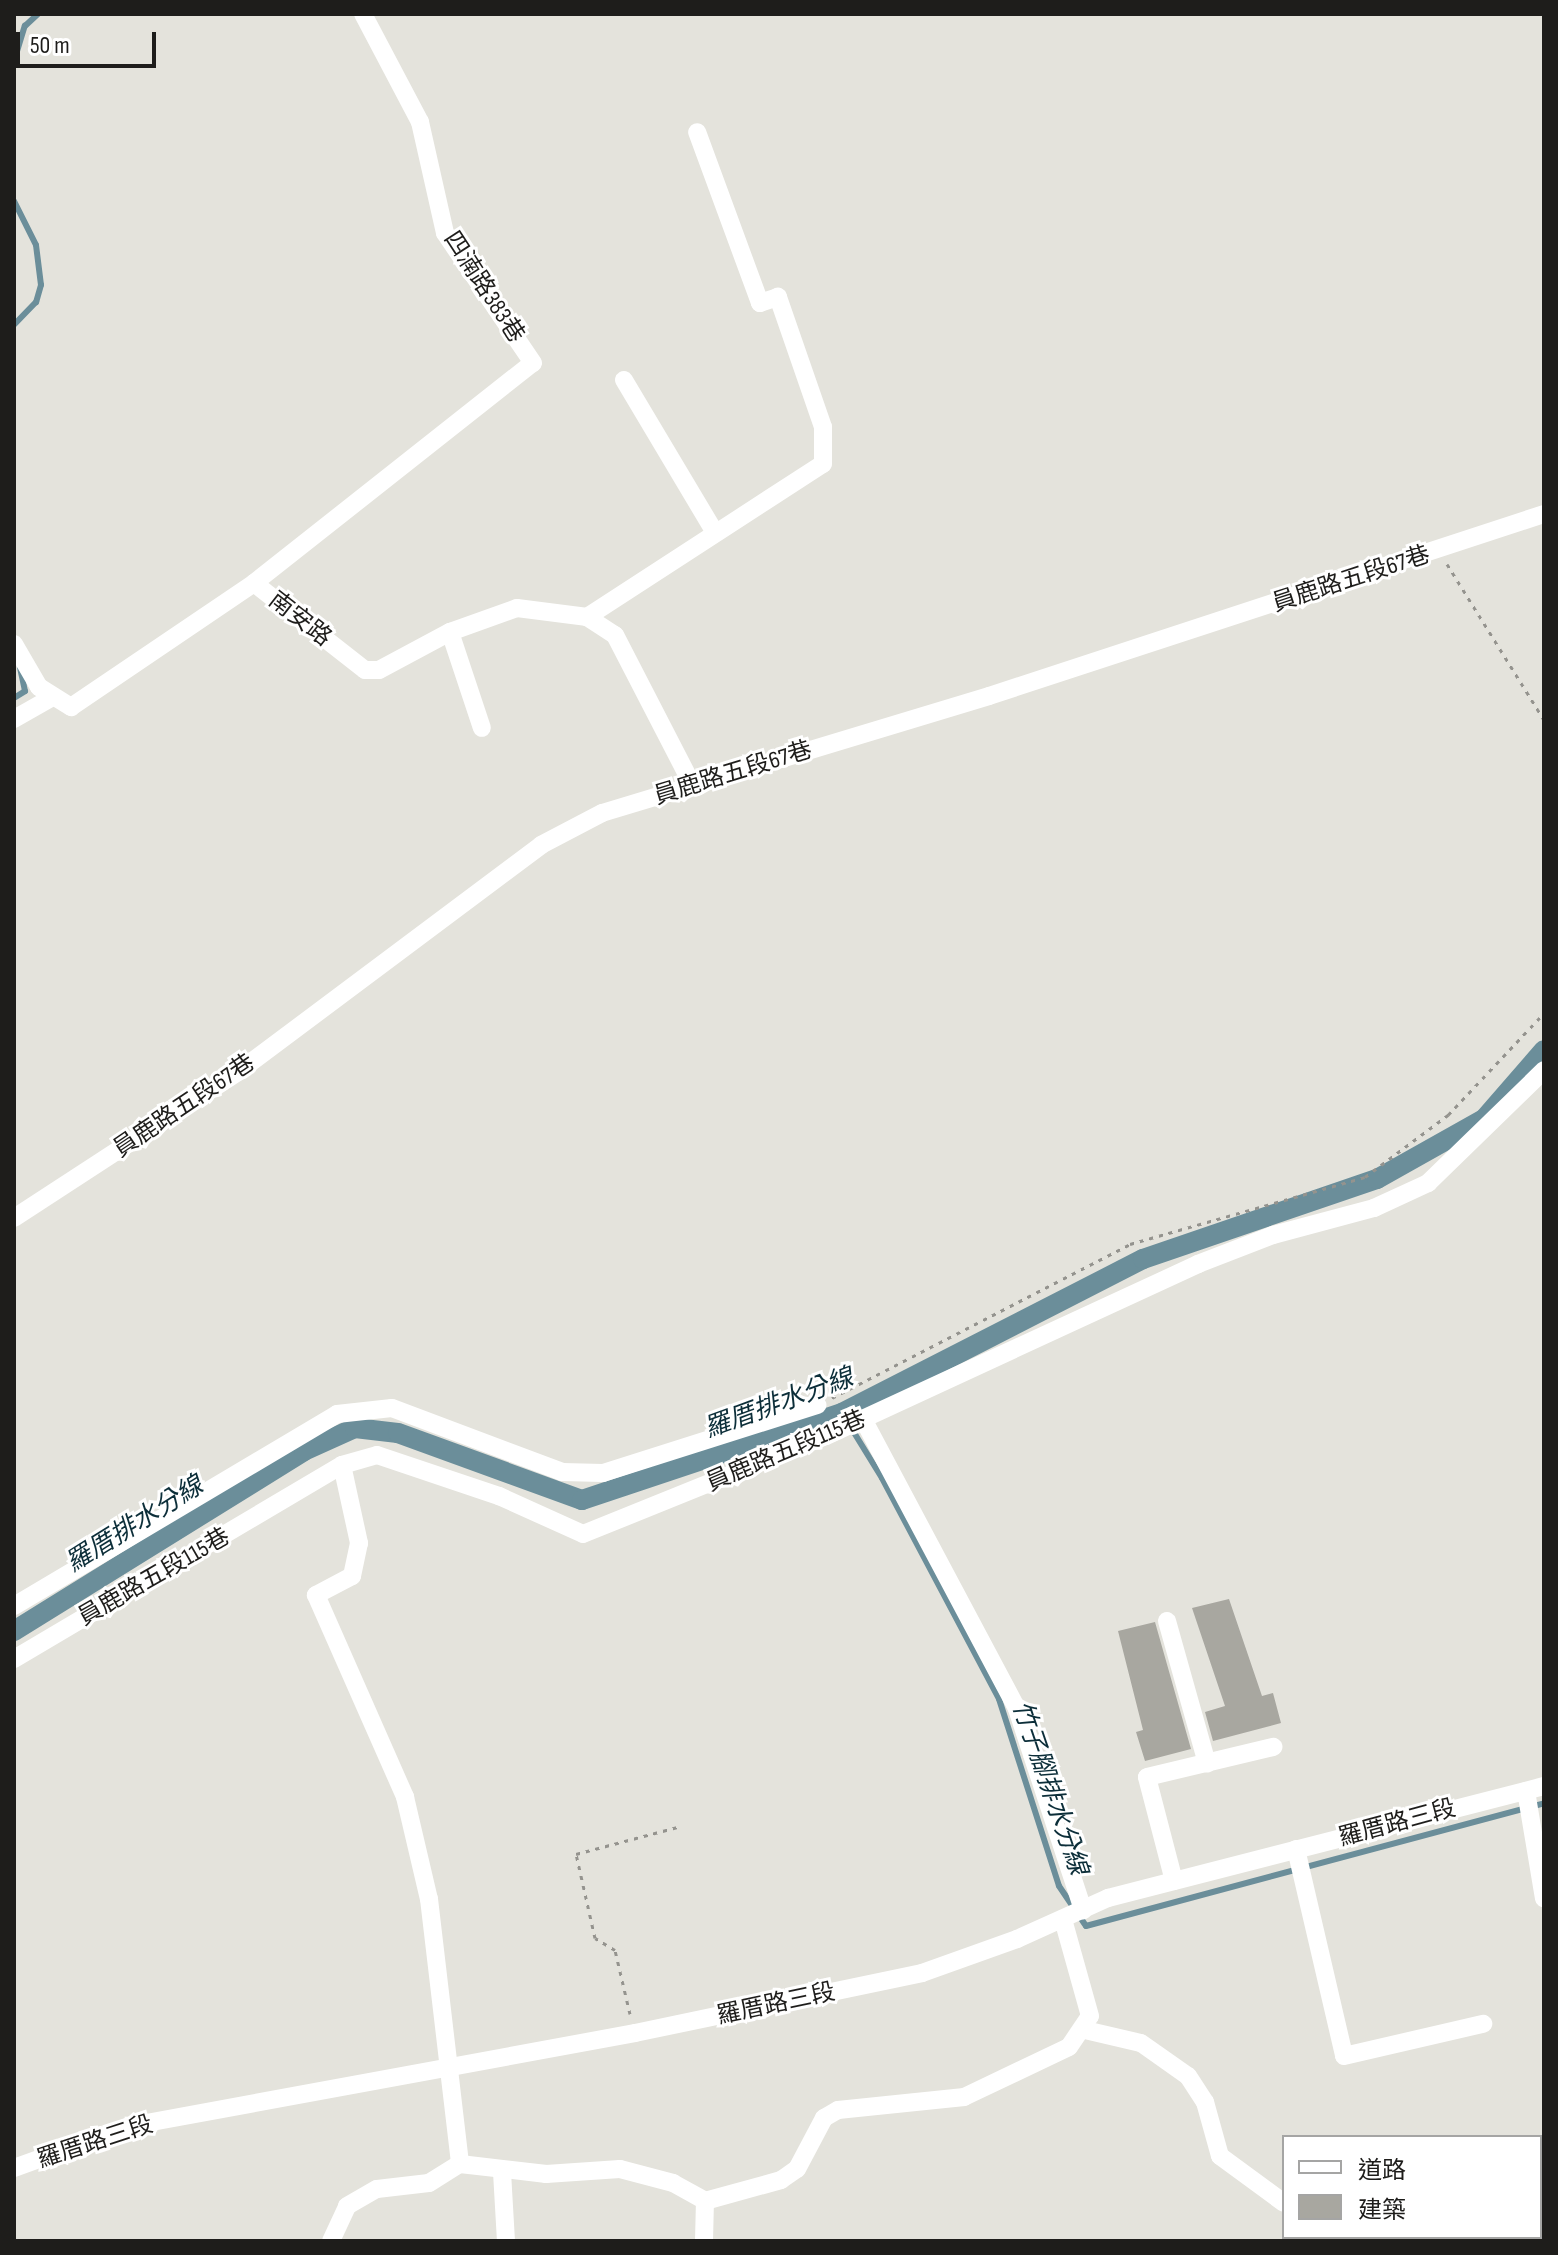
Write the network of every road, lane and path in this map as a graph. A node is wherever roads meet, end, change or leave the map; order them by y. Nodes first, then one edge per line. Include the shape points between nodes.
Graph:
1 (363, 14) edge
2 (697, 132) dead end
3 (624, 380) dead end
4 (1544, 514) edge
5 (714, 531) junction
6 (1438, 550) junction
7 (254, 583) junction
8 (587, 617) junction
9 (450, 632) junction
10 (14, 644) edge
11 (51, 698) junction
12 (14, 719) edge
13 (1544, 720) edge
14 (482, 728) dead end
15 (692, 784) junction
16 (1544, 1013) edge
17 (1544, 1070) edge
18 (14, 1218) edge
19 (817, 1405) joint
20 (863, 1419) junction
21 (342, 1465) junction
22 (14, 1606) edge
23 (1167, 1621) dead end
24 (14, 1659) edge
25 (1273, 1747) dead end
26 (1207, 1763) junction
27 (1535, 1788) edge
28 (681, 1826) dead end
29 (1296, 1849) junction
30 (1174, 1881) junction
31 (1544, 1898) edge
32 (1074, 1914) junction
33 (1483, 2024) dead end
34 (1085, 2030) junction
35 (635, 2033) junction
36 (451, 2068) junction
37 (460, 2164) junction
38 (14, 2168) edge
39 (502, 2172) junction
40 (705, 2201) junction
41 (1282, 2202) edge
42 (331, 2241) edge
43 (506, 2241) edge
44 (704, 2241) edge

1 - 7 street, 四湳路383巷 via 420,122 445,233 533,363
2 - 5 street via 760,303 778,297 823,427 823,464
3 - 5 street
4 - 6 street, 員鹿路五段67巷
5 - 8 street
6 - 13 path
6 - 15 street, 員鹿路五段67巷 via 989,696
7 - 9 street, 南安路 via 365,670 379,670
7 - 11 street, 南安路 via 71,707
8 - 9 street, 南安路 via 517,608
8 - 15 street via 615,635
9 - 14 street
10 - 11 street
11 - 12 street
15 - 18 street, 員鹿路五段67巷 via 602,813 541,845 238,1072
16 - 19 path via 1448,1115 1365,1177 1130,1244
17 - 20 street, 員鹿路五段115巷 via 1428,1183 1374,1208 1273,1235 1198,1264
19 - 22 street, 員鹿路五段115巷 via 603,1473 562,1472 392,1408 337,1414
20 - 21 street, 員鹿路五段115巷 via 583,1534 499,1496 377,1455
20 - 32 street via 1017,1709
21 - 24 street, 員鹿路五段115巷
21 - 36 street via 359,1543 352,1576 316,1595 405,1797 429,1899
23 - 26 street
25 - 26 street
26 - 30 street via 1147,1777
27 - 29 street, 羅厝路三段
27 - 31 street
28 - 35 path via 576,1854 595,1938 615,1950
29 - 30 street, 羅厝路三段
29 - 33 street via 1344,2056
30 - 32 street, 羅厝路三段
32 - 34 street via 1090,2016
32 - 35 street, 羅厝路三段 via 922,1973
34 - 40 street via 1069,2047 964,2097 838,2110 813,2132 797,2169 781,2180
34 - 41 street via 1141,2043 1188,2076 1205,2102 1220,2156
35 - 36 street, 羅厝路三段
36 - 37 street
36 - 38 street, 羅厝路三段 via 130,2126
37 - 39 street
37 - 42 street via 429,2183 377,2189 347,2206
39 - 40 street via 620,2169 673,2183
39 - 43 street
40 - 44 street

